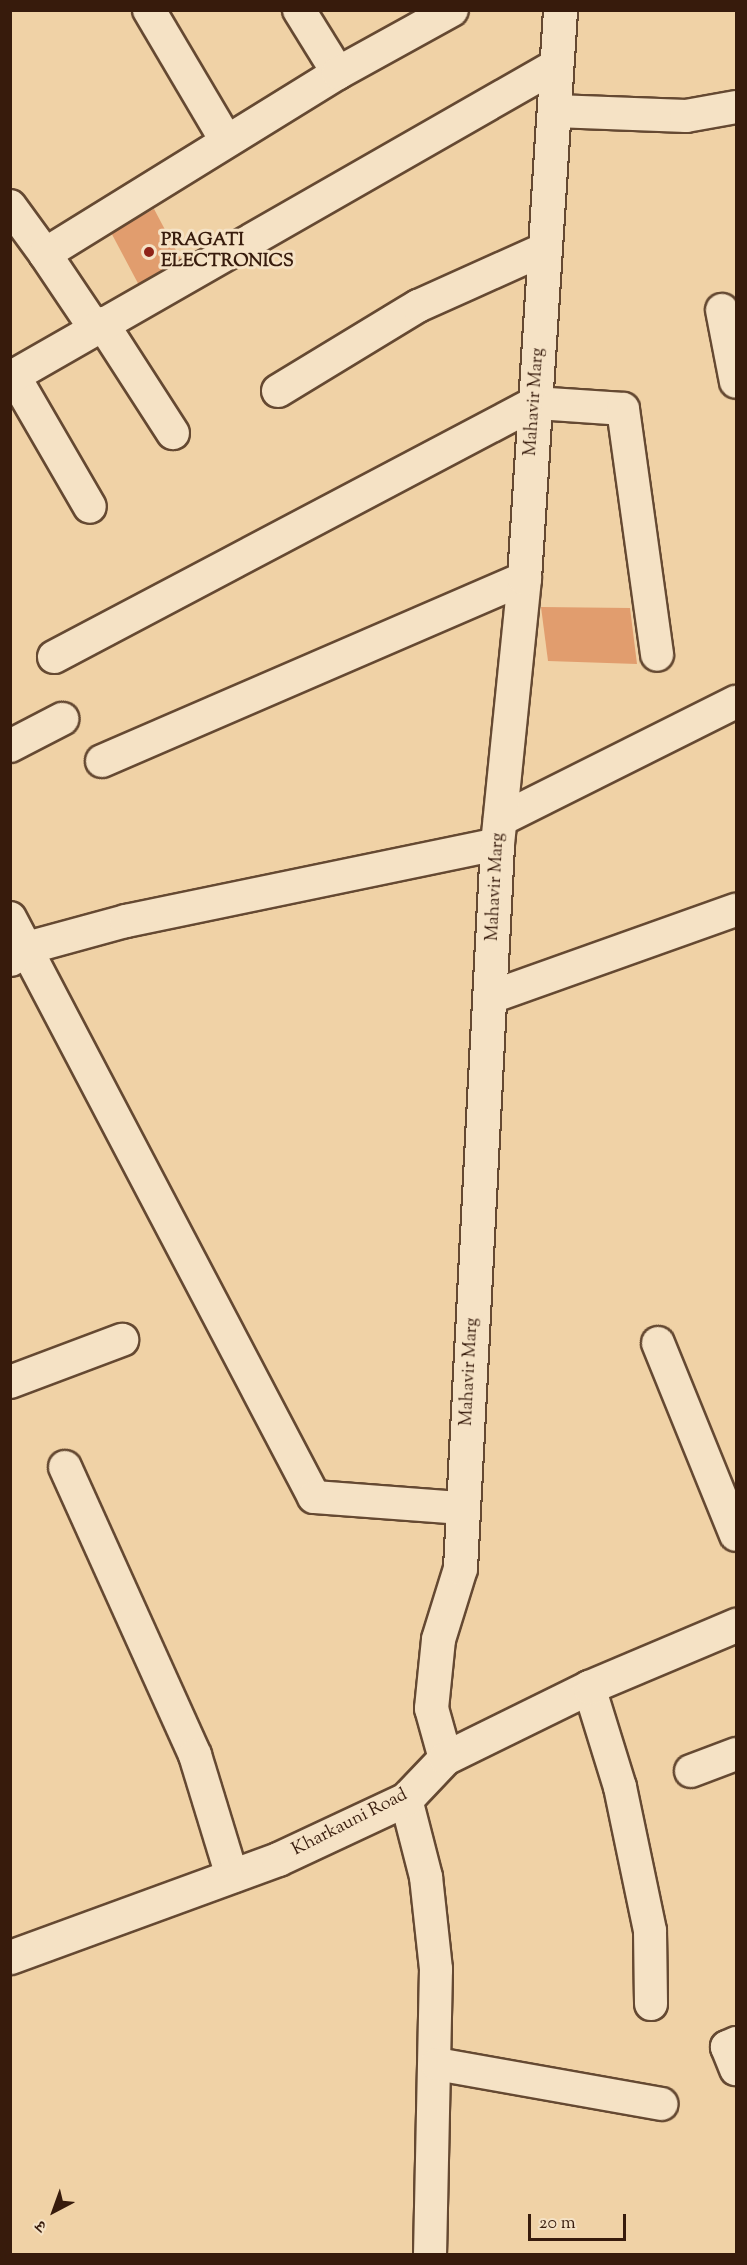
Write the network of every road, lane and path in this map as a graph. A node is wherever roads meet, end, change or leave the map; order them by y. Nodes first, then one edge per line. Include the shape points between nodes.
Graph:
1 (149, 10) edge
2 (299, 10) edge
3 (560, 10) edge
4 (449, 11) edge
5 (557, 65) junction
6 (338, 73) junction
7 (736, 107) edge
8 (555, 111) junction
9 (226, 140) junction
10 (10, 206) edge
11 (545, 249) junction
12 (45, 254) junction
13 (722, 310) dead end
14 (98, 325) junction
15 (12, 377) edge
16 (736, 382) edge
17 (278, 391) dead end
18 (535, 403) junction
19 (173, 433) dead end
20 (90, 507) dead end
21 (524, 578) junction
22 (657, 655) dead end
23 (54, 657) dead end
24 (736, 702) edge
25 (62, 719) dead end
26 (10, 746) edge
27 (102, 761) dead end
28 (498, 832) junction
29 (736, 910) edge
30 (10, 918) edge
31 (19, 954) edge
32 (490, 997) junction
33 (122, 1340) dead end
34 (658, 1343) dead end
35 (10, 1382) edge
36 (64, 1467) dead end
37 (460, 1509) junction
38 (736, 1535) edge
39 (736, 1625) edge
40 (589, 1688) junction
41 (736, 1754) edge
42 (445, 1758) junction
43 (691, 1771) dead end
44 (406, 1798) junction
45 (232, 1876) junction
46 (10, 1957) edge
47 (651, 2004) dead end
48 (736, 2043) edge
49 (437, 2064) junction
50 (736, 2069) edge
51 (662, 2104) dead end
52 (430, 2254) edge

1 - 9 street
2 - 6 street
3 - 5 street, Mahavir Marg
4 - 6 street
5 - 8 street, Mahavir Marg
5 - 14 street
6 - 9 street
7 - 8 street via 686,116
8 - 11 street, Mahavir Marg
9 - 12 street
10 - 12 street
11 - 17 street via 418,306
11 - 18 street, Mahavir Marg
12 - 14 street
13 - 16 street
14 - 15 street
14 - 19 street
15 - 20 street
18 - 21 street, Mahavir Marg
18 - 22 street via 624,409
18 - 23 street
21 - 27 street
21 - 28 street, Mahavir Marg
24 - 28 street
25 - 26 street
28 - 31 street via 126,921
28 - 32 street, Mahavir Marg
29 - 32 street
30 - 31 street
31 - 37 street via 314,1497
32 - 37 street, Mahavir Marg
33 - 35 street
34 - 38 street
36 - 45 street via 195,1755
37 - 42 street, Mahavir Marg via 460,1568 438,1639 431,1708
39 - 40 street, Kharkauni Road
40 - 42 street, Kharkauni Road
40 - 47 street via 620,1787 650,1931
41 - 43 street
42 - 44 street, Kharkauni Road
44 - 45 street, Kharkauni Road via 278,1859
44 - 49 street via 428,1900 436,1969
45 - 46 street, Kharkauni Road
48 - 50 street via 727,2047
49 - 51 street
49 - 52 street

